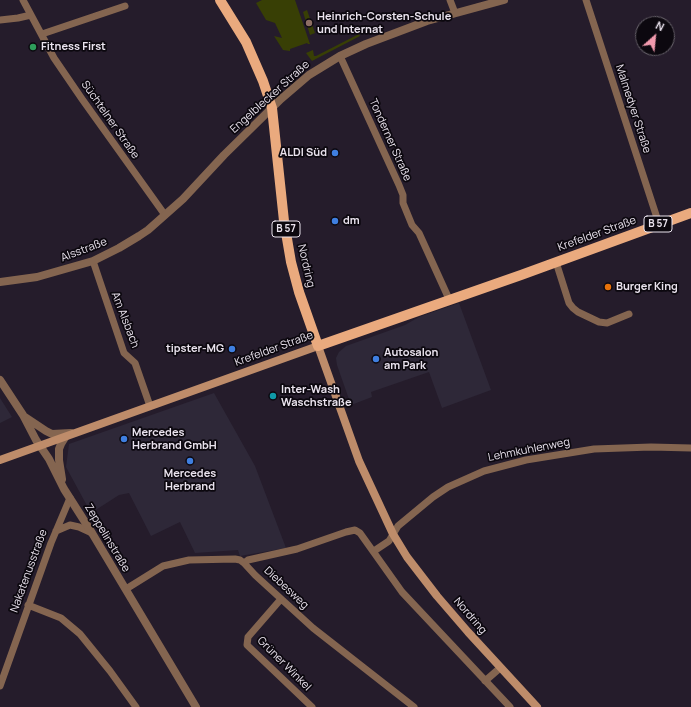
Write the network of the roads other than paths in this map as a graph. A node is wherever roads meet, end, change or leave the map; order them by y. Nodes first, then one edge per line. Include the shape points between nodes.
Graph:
1 (23, 0) edge
2 (220, 0) edge
3 (450, 0) edge
4 (504, 0) edge
5 (586, 0) edge
6 (125, 6) dead end
7 (455, 13) junction
8 (31, 15) junction
9 (0, 20) edge
10 (42, 34) junction
11 (340, 56) junction
12 (272, 108) junction
13 (691, 213) edge
14 (165, 215) junction
15 (659, 224) junction
16 (93, 261) junction
17 (556, 262) junction
18 (0, 282) edge
19 (450, 299) junction
20 (629, 314) dead end
21 (318, 346) junction
22 (0, 380) edge
23 (150, 406) junction
24 (23, 415) junction
25 (70, 435) junction
26 (40, 446) junction
27 (691, 448) edge
28 (0, 460) edge
29 (64, 490) junction
30 (70, 498) junction
31 (56, 531) junction
32 (92, 533) junction
33 (393, 534) junction
34 (374, 552) junction
35 (244, 563) junction
36 (126, 589) junction
37 (281, 599) junction
38 (28, 605) junction
39 (500, 668) junction
40 (2, 674) edge
41 (485, 681) junction
42 (0, 686) edge
43 (136, 707) edge
44 (196, 707) edge
45 (312, 707) edge
46 (414, 707) edge
47 (510, 707) edge
48 (536, 707) edge

1 - 8 street, Süchtelner Straße
2 - 12 main road, Nordring / B 57 via 246,42
3 - 7 street
4 - 7 street, Engelblecker Straße
5 - 15 street, Malmedyer Straße
6 - 10 street
7 - 11 street, Engelblecker Straße via 366,44
8 - 9 street
8 - 10 street, Süchtelner Straße
10 - 14 street, Süchtelner Straße via 54,58
11 - 12 street, Engelblecker Straße via 309,75
11 - 19 street, Tonderner Straße via 399,185 412,225 419,233
12 - 14 street, Engelblecker Straße
12 - 21 main road, Nordring / B 57 via 291,262 298,292
13 - 15 main road, Krefelder Straße / B 57
14 - 16 street, Alsstraße via 139,236
15 - 17 main road, Krefelder Straße / B 57
16 - 18 street, Alsstraße via 37,277
16 - 23 street, Am Alsbach via 124,353 135,363
17 - 19 main road, Krefelder Straße / B 57
17 - 20 street, Krefelder Straße via 569,303 578,312 607,323
19 - 21 main road, Krefelder Straße / B 57
21 - 23 main road, Krefelder Straße
21 - 33 main road, Nordring via 359,461
22 - 24 street, Zeppelinstraße
23 - 25 main road, Krefelder Straße
24 - 25 street via 52,434
24 - 26 street, Zeppelinstraße
25 - 26 main road, Krefelder Straße
25 - 29 street via 61,444 59,460
26 - 28 main road, Krefelder Straße
26 - 29 street, Zeppelinstraße
27 - 33 street, Lehmkuhlenweg via 594,449 484,470 433,497 398,526
29 - 30 street, Zeppelinstraße
30 - 31 street, Nakatenusstraße
30 - 32 street, Zeppelinstraße
31 - 32 street via 70,525
31 - 38 street, Nakatenusstraße
32 - 36 street, Zeppelinstraße
33 - 34 street via 389,541
33 - 39 main road, Nordring via 437,596
34 - 35 street via 360,532 355,530 297,550
34 - 41 street via 402,592
35 - 36 street via 235,559 189,560 163,566
35 - 37 street, Diebesweg
36 - 44 street, Zeppelinstraße
37 - 45 street, Grüner Winkel via 248,637 248,645
37 - 46 street, Diebesweg via 313,628
38 - 40 street, Nakatenusstraße
38 - 43 street via 61,618 80,634
39 - 41 street
39 - 48 main road, Nordring
40 - 42 street, Nakatenusstraße
41 - 47 street

